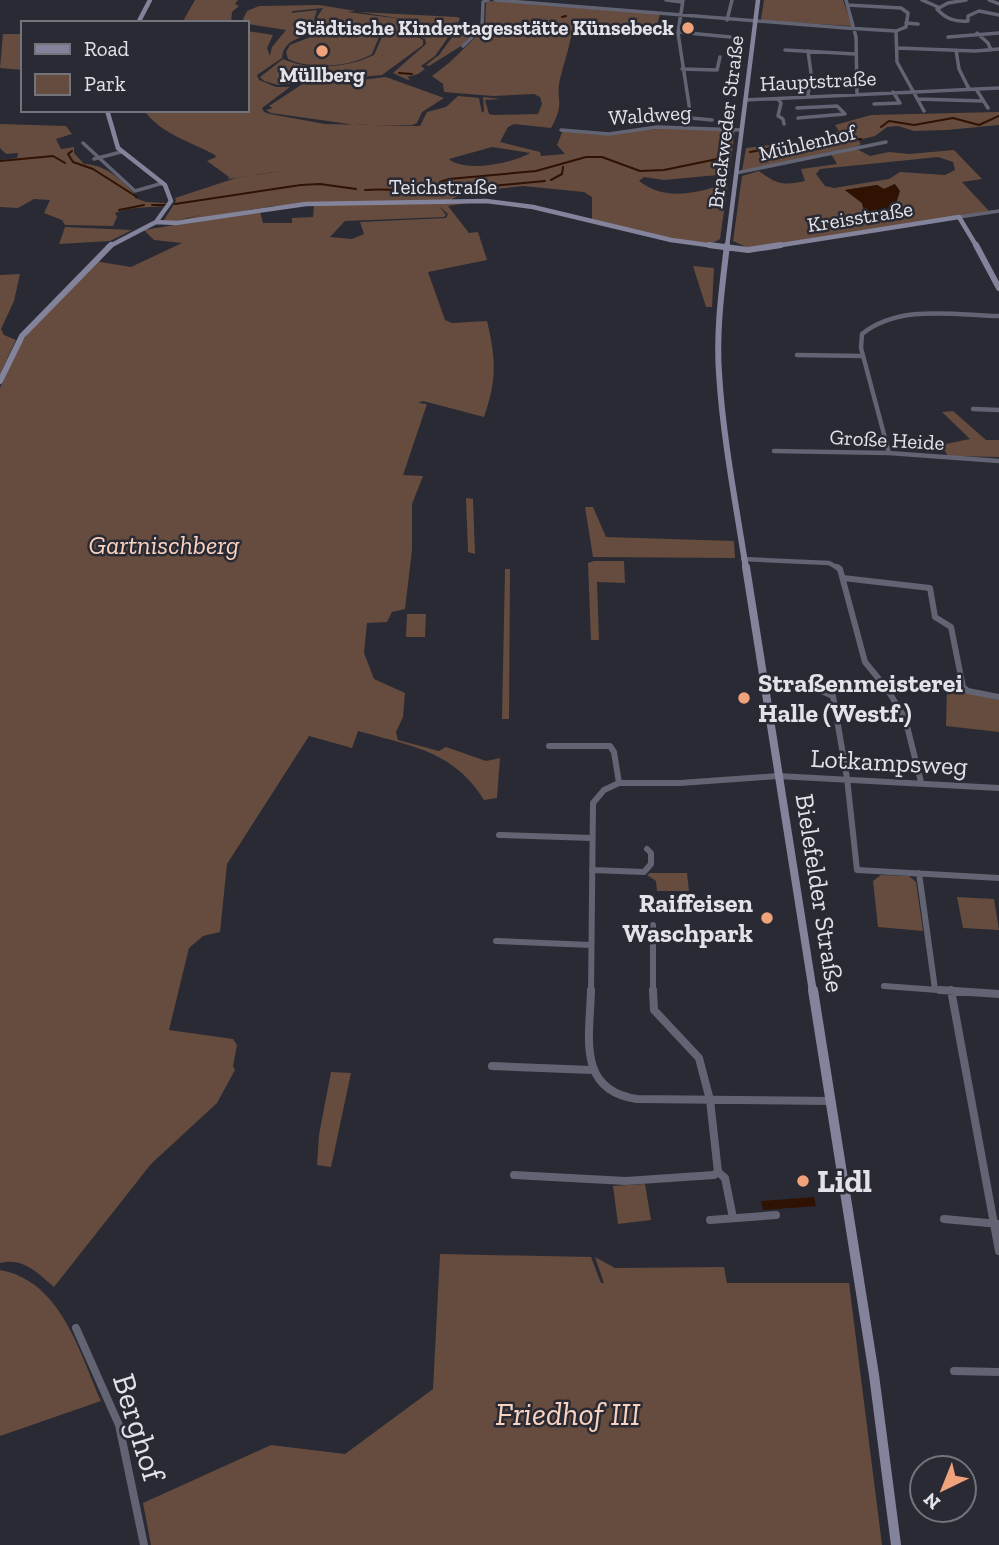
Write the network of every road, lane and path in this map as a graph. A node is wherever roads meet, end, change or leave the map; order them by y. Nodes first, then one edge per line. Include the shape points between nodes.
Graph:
1 (150, 0) edge
2 (488, 0) edge
3 (495, 0) edge
4 (666, 0) edge
5 (732, 0) edge
6 (758, 0) edge
7 (846, 0) edge
8 (922, 0) edge
9 (966, 0) edge
10 (989, 0) edge
11 (683, 1) edge
12 (999, 4) edge
13 (848, 5) junction
14 (967, 6) dead end
15 (938, 7) junction
16 (979, 11) junction
17 (680, 15) junction
18 (999, 15) edge
19 (727, 20) junction
20 (139, 21) edge
21 (755, 23) junction
22 (906, 23) junction
23 (918, 24) dead end
24 (855, 29) junction
25 (896, 31) junction
26 (678, 32) junction
27 (977, 33) junction
28 (999, 33) edge
29 (730, 37) dead end
30 (948, 37) dead end
31 (463, 46) dead end
32 (897, 48) junction
33 (999, 49) edge
34 (785, 50) dead end
35 (956, 50) junction
36 (991, 50) junction
37 (808, 51) junction
38 (855, 54) junction
39 (720, 57) dead end
40 (682, 69) junction
41 (999, 88) edge
42 (968, 89) junction
43 (976, 89) junction
44 (893, 92) junction
45 (912, 92) junction
46 (857, 94) junction
47 (808, 96) junction
48 (793, 98) junction
49 (778, 99) junction
50 (917, 99) junction
51 (745, 100) junction
52 (982, 101) junction
53 (874, 104) dead end
54 (797, 108) junction
55 (988, 108) dead end
56 (924, 111) dead end
57 (107, 112) edge
58 (798, 118) junction
59 (712, 120) dead end
60 (803, 123) dead end
61 (784, 124) dead end
62 (561, 130) dead end
63 (741, 130) junction
64 (886, 142) dead end
65 (83, 143) dead end
66 (121, 152) junction
67 (94, 159) junction
68 (736, 173) junction
69 (163, 183) junction
70 (999, 211) edge
71 (959, 217) junction
72 (156, 222) junction
73 (726, 248) junction
74 (999, 288) edge
75 (999, 316) edge
76 (797, 355) dead end
77 (863, 356) junction
78 (0, 380) edge
79 (973, 409) dead end
80 (999, 410) edge
81 (774, 451) dead end
82 (889, 453) junction
83 (999, 461) edge
84 (743, 559) junction
85 (843, 578) junction
86 (818, 683) dead end
87 (999, 697) edge
88 (549, 746) dead end
89 (778, 776) junction
90 (847, 778) junction
91 (921, 782) junction
92 (619, 783) junction
93 (999, 788) edge
94 (499, 835) dead end
95 (592, 838) junction
96 (647, 849) dead end
97 (592, 870) junction
98 (919, 873) junction
99 (999, 878) edge
100 (653, 925) dead end
101 (496, 941) dead end
102 (590, 945) junction
103 (884, 986) dead end
104 (935, 989) junction
105 (951, 990) junction
106 (999, 994) edge
107 (492, 1066) dead end
108 (592, 1070) junction
109 (710, 1100) junction
110 (830, 1101) junction
111 (719, 1172) junction
112 (514, 1175) dead end
113 (776, 1214) dead end
114 (733, 1218) junction
115 (944, 1219) dead end
116 (709, 1220) dead end
117 (997, 1223) edge
118 (999, 1251) edge
119 (76, 1328) dead end
120 (954, 1371) dead end
121 (999, 1372) edge
122 (144, 1545) edge
123 (896, 1545) edge

1 - 20 street
2 - 31 street via 483,2 482,28
3 - 17 street
4 - 11 street
5 - 19 street
6 - 21 street, Brackweder Straße
7 - 13 street
8 - 15 street
9 - 15 street
10 - 12 street
11 - 17 street
13 - 22 street via 901,8 908,13
13 - 24 street
14 - 16 street
15 - 16 street via 948,22 968,21 969,15
16 - 18 street
17 - 19 street
17 - 26 street
19 - 21 street
21 - 24 street
21 - 51 street, Brackweder Straße
22 - 23 street
22 - 25 street via 906,29
24 - 25 street
24 - 38 street
25 - 32 street
26 - 29 street
26 - 40 street
27 - 28 street
27 - 30 street
27 - 36 street
32 - 35 street
32 - 45 street via 897,61
33 - 36 street
34 - 37 street
35 - 36 street
35 - 42 street
37 - 38 street
37 - 47 street
38 - 46 street
39 - 40 street via 715,70
40 - 59 street via 691,118
41 - 43 street, Hauptstraße
42 - 43 street, Hauptstraße
42 - 45 street, Hauptstraße
43 - 52 street
44 - 45 street, Hauptstraße
44 - 46 street, Hauptstraße
44 - 53 street, Hauptstraße via 900,103
45 - 50 street
46 - 47 street, Hauptstraße
47 - 48 street, Hauptstraße
48 - 49 street, Hauptstraße
48 - 54 street
49 - 51 street, Hauptstraße
49 - 61 street via 778,116
50 - 52 street via 950,98 952,104
50 - 56 street
51 - 63 street, Brackweder Straße
52 - 55 street
54 - 58 street
54 - 58 street, Hauptstraße via 837,106 845,114
57 - 66 street
58 - 60 street
62 - 63 street, Waldweg via 609,134 657,127
63 - 68 street, Brackweder Straße
64 - 68 street, Mühlenhof
65 - 67 street
66 - 67 street
66 - 69 street
67 - 69 street via 135,191
68 - 73 street, Brackweder Straße
69 - 72 street via 171,201
70 - 71 street, Kreisstraße
71 - 73 street, Kreisstraße via 756,249
71 - 74 street
72 - 73 street, Teichstraße via 316,204 486,201
72 - 78 street via 116,241 90,263 22,337
73 - 84 street, Bielefelder Straße via 719,371
75 - 77 street via 885,318 862,334
76 - 77 street
77 - 82 street
79 - 80 street
81 - 82 street, Große Heide
82 - 83 street, Große Heide
84 - 85 street via 829,563 841,569
84 - 89 street, Bielefelder Straße
85 - 87 street via 930,588 935,617 951,627 962,687
85 - 91 street via 864,662 905,718
86 - 90 street via 821,691 833,696
88 - 92 street via 610,746
89 - 90 street, Lotkampsweg
89 - 92 street, Lotkampsweg
89 - 110 street, Bielefelder Straße
90 - 91 street, Lotkampsweg
90 - 98 street via 857,870
91 - 93 street, Lotkampsweg
92 - 95 street via 604,790 593,803
94 - 95 street
95 - 97 street
96 - 97 street via 651,864 644,873
97 - 102 street
98 - 99 street
98 - 104 street
100 - 109 street via 654,1010 699,1058
101 - 102 street
102 - 108 street
103 - 104 street
104 - 105 street
105 - 106 street
105 - 117 street
107 - 108 street
108 - 109 street via 608,1090 627,1098
109 - 110 street
109 - 111 street
110 - 123 street, Bielefelder Straße
111 - 112 street via 626,1181
111 - 114 street via 725,1178
113 - 114 street
114 - 116 street
115 - 117 street
117 - 118 street
119 - 122 street, Berghof via 119,1425
120 - 121 street

